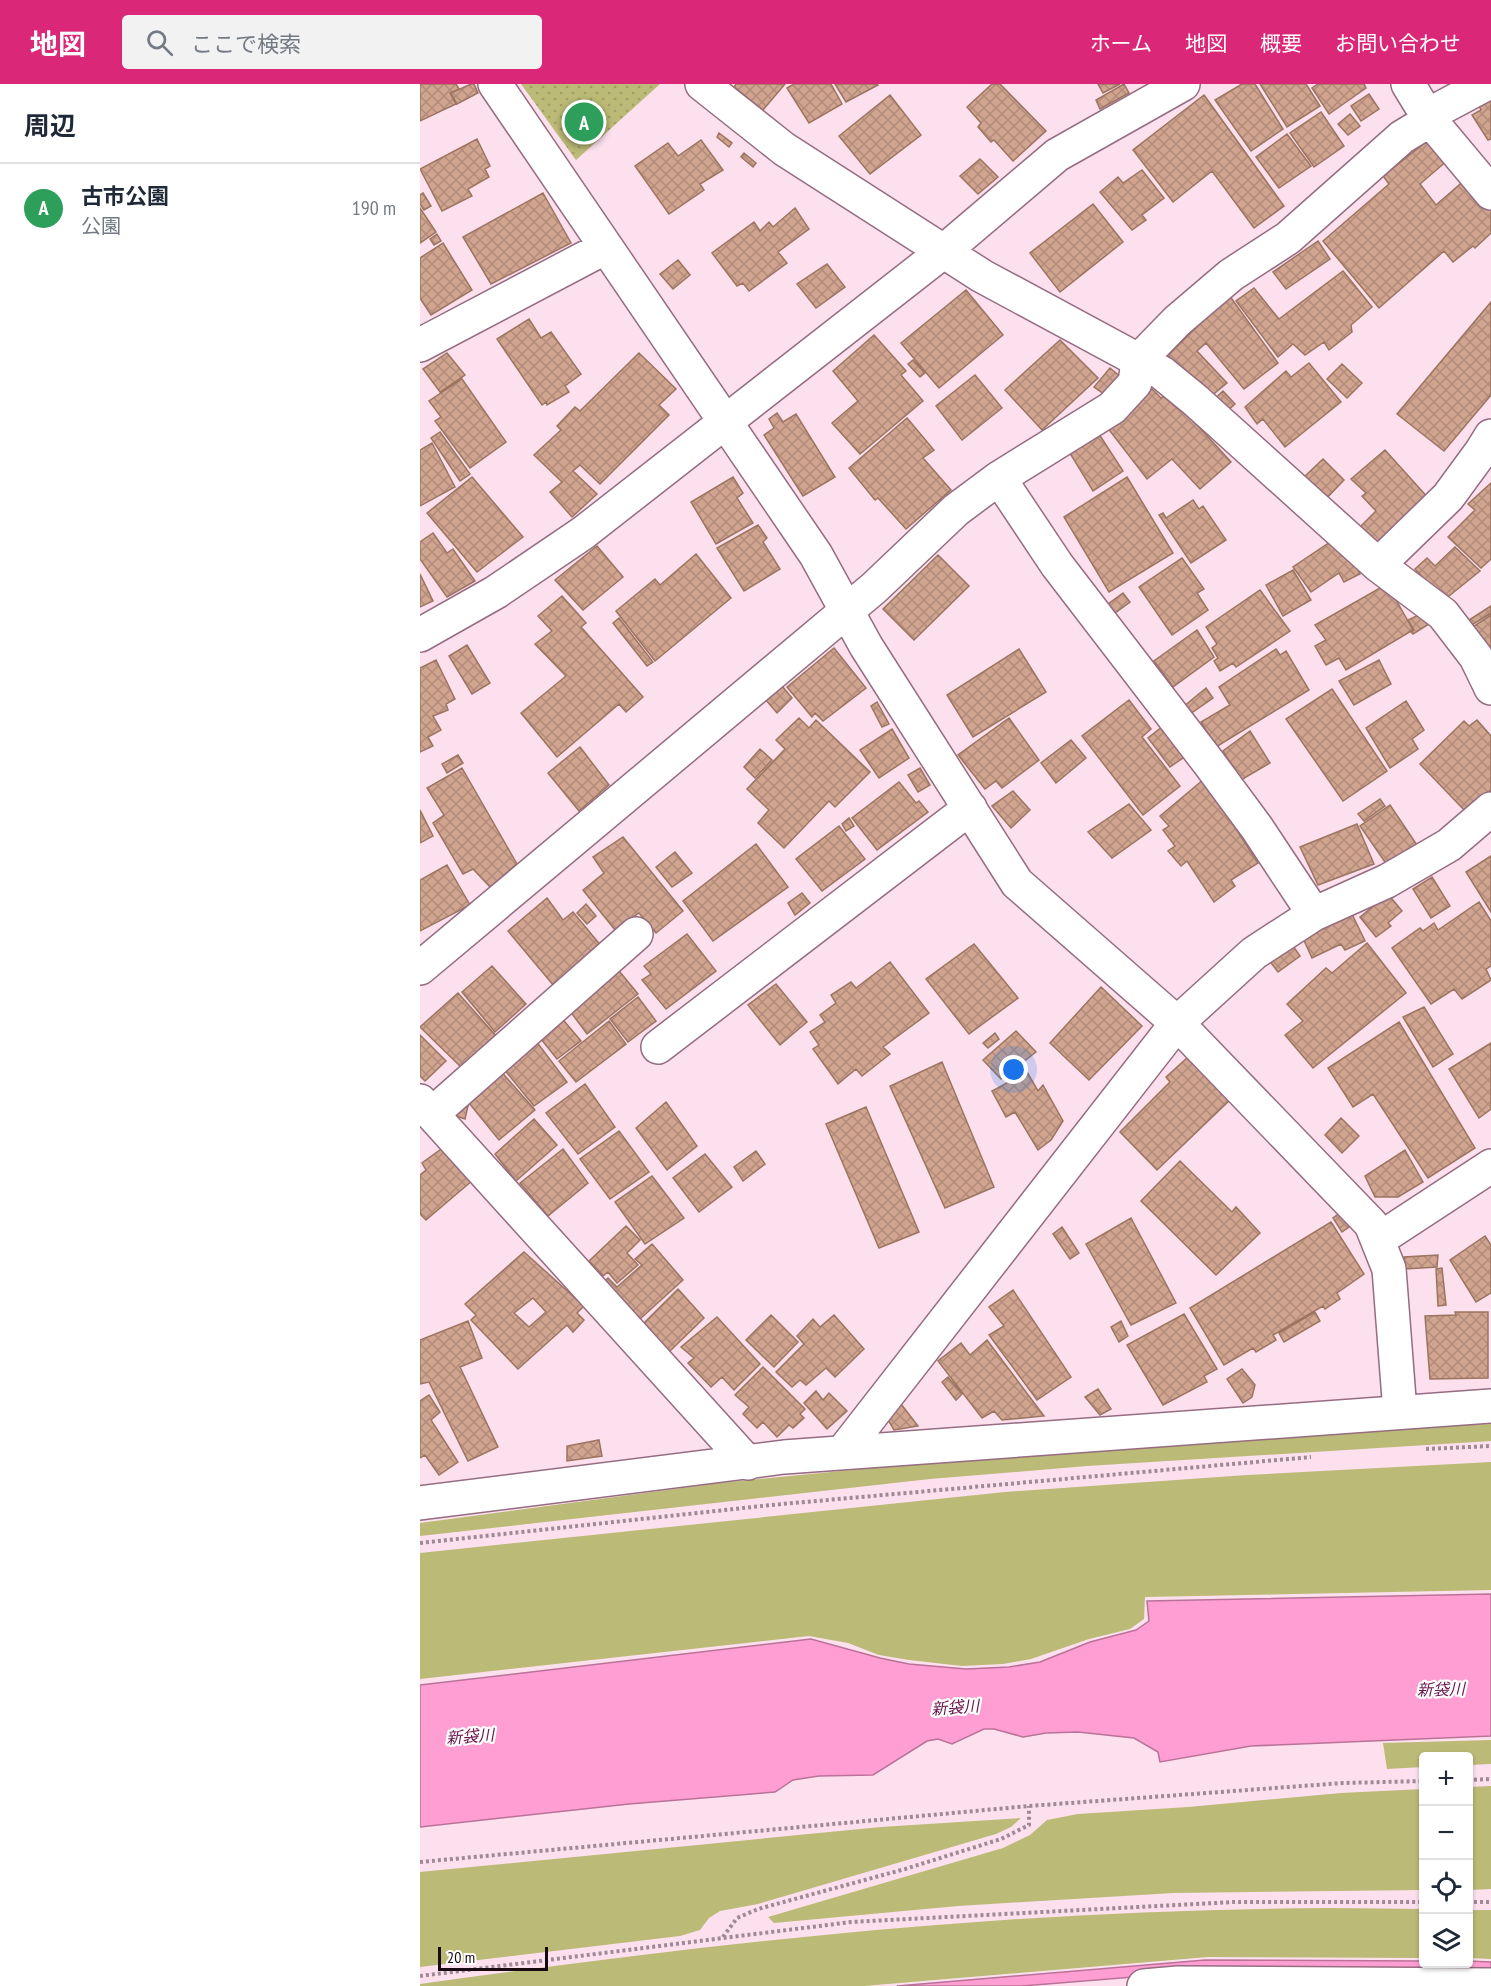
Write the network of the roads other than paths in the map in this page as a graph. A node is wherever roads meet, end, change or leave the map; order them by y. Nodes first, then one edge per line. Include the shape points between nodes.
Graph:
1 (495, 84) edge
2 (702, 84) edge
3 (1184, 84) edge
4 (1408, 84) edge
5 (1486, 84) edge
6 (1430, 120) junction
7 (1491, 193) edge
8 (606, 247) junction
9 (944, 251) junction
10 (420, 345) edge
11 (1138, 362) junction
12 (726, 423) junction
13 (1491, 436) edge
14 (999, 478) junction
15 (1378, 565) junction
16 (846, 611) junction
17 (420, 635) edge
18 (1491, 688) edge
19 (970, 808) junction
20 (1491, 809) edge
21 (1314, 914) junction
22 (636, 934) dead end
23 (420, 968) edge
24 (1177, 1023) junction
25 (657, 1047) dead end
26 (426, 1108) edge
27 (1491, 1166) edge
28 (1378, 1240) junction
29 (1491, 1406) edge
30 (1400, 1412) junction
31 (842, 1453) junction
32 (748, 1463) junction
33 (420, 1503) edge
34 (1491, 1985) edge
35 (1144, 1986) edge

1 - 8 street
2 - 9 street via 784,149
3 - 9 street via 1057,155
4 - 6 street
5 - 6 street via 1443,108
6 - 7 street
6 - 11 street via 1402,137 1288,238 1231,275 1177,321
8 - 10 street
8 - 12 street
9 - 11 street
9 - 12 street
11 - 14 street via 1135,383 1112,408
11 - 15 street via 1162,374 1195,400
12 - 16 street via 816,555
12 - 17 street via 583,533 496,592
13 - 15 street via 1448,497
14 - 16 street via 956,510
14 - 21 street via 1057,565 1257,828
15 - 18 street via 1443,614 1476,657
16 - 19 street
16 - 23 street
19 - 24 street via 1017,883
19 - 25 street
20 - 21 street via 1441,850 1387,881
21 - 24 street via 1254,953
22 - 26 street
24 - 28 street via 1371,1224
24 - 31 street
26 - 32 street
27 - 28 street
28 - 30 street via 1389,1269
29 - 30 street
30 - 31 street
31 - 32 street
32 - 33 street
34 - 35 street

